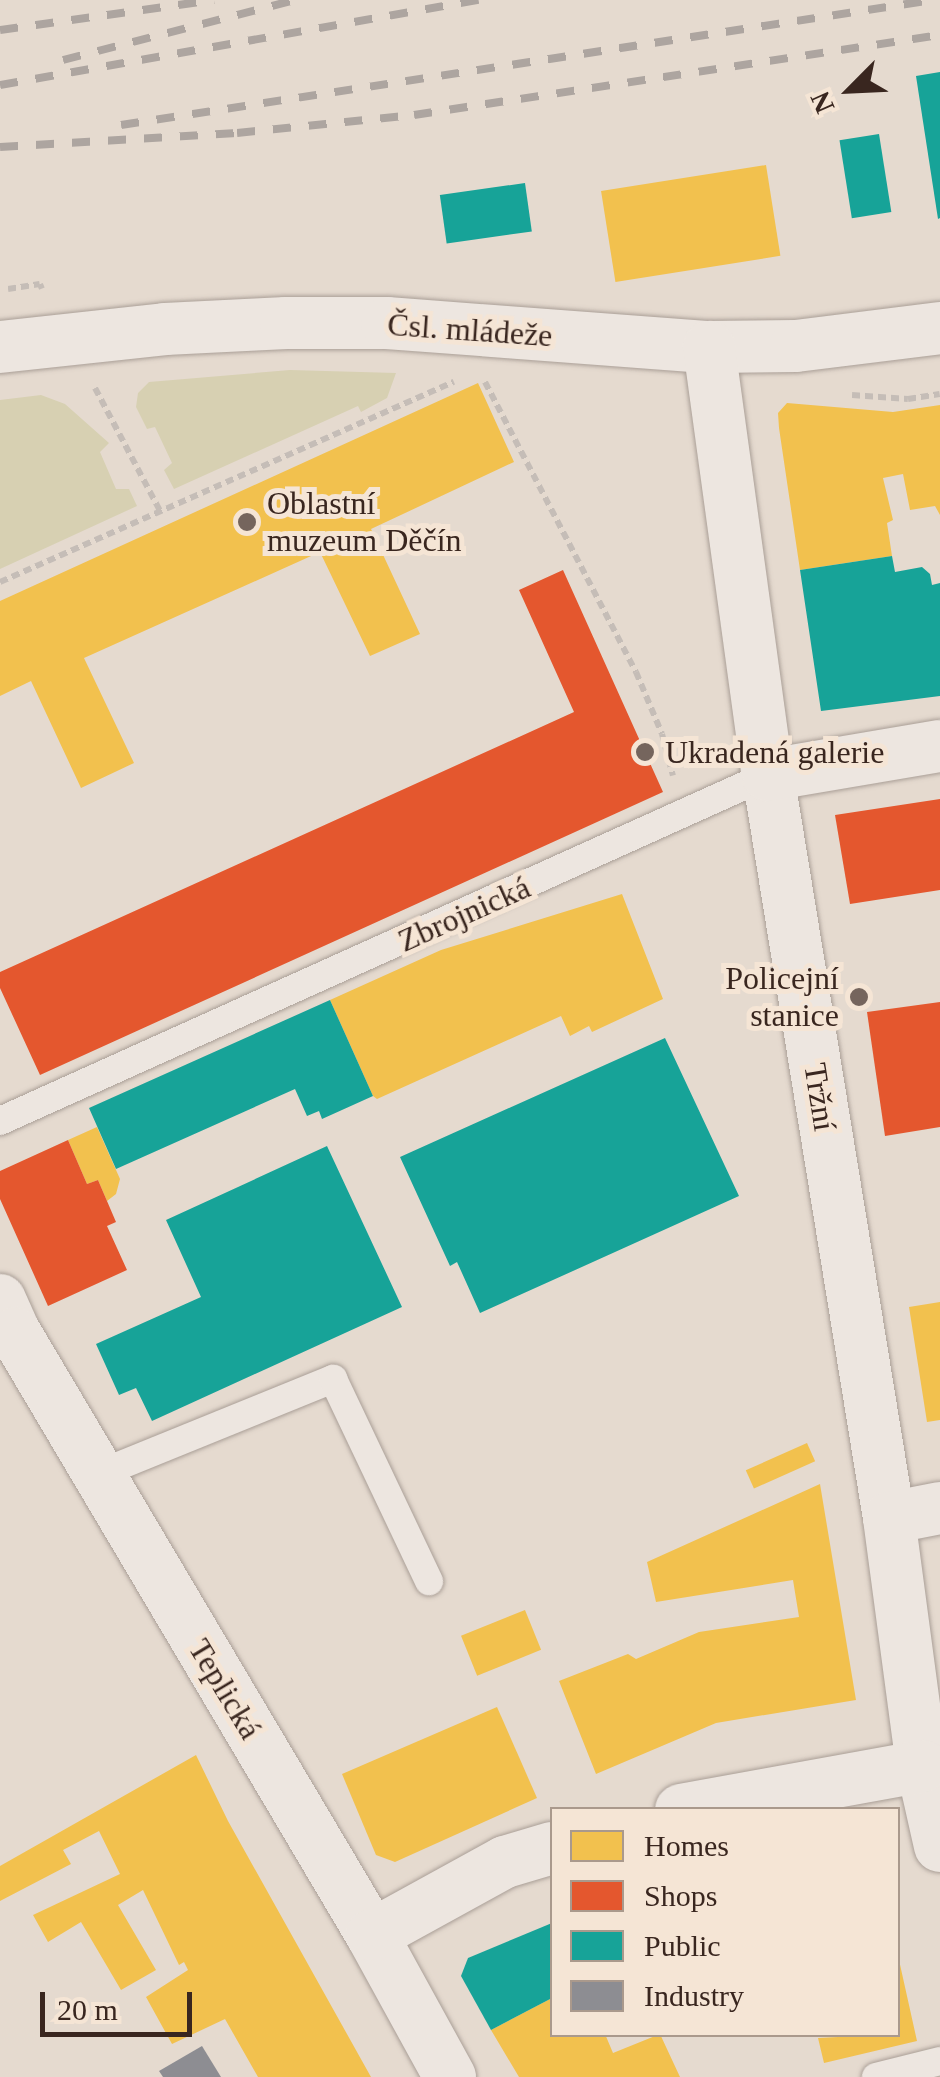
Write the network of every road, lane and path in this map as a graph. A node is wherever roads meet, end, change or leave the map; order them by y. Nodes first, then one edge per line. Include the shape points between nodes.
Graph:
1 (940, 328) edge
2 (69, 340) junction
3 (0, 347) edge
4 (708, 347) junction
5 (478, 371) dead end
6 (461, 378) dead end
7 (160, 511) junction
8 (0, 582) edge
9 (662, 734) dead end
10 (940, 746) edge
11 (768, 775) junction
12 (0, 1121) edge
13 (0, 1300) edge
14 (99, 1474) junction
15 (940, 1508) edge
16 (889, 1518) junction
17 (429, 1580) dead end
18 (922, 1766) junction
19 (696, 1807) edge
20 (940, 1846) edge
21 (550, 1849) edge
22 (372, 1935) junction
23 (940, 2061) edge
24 (450, 2077) edge
25 (876, 2077) edge

1 - 4 street, Čsl. mládeže via 796,346
2 - 3 street, Čsl. mládeže
2 - 4 street, Čsl. mládeže via 164,329 386,323
2 - 7 path
4 - 11 street, Tržní
5 - 9 path
6 - 7 path
7 - 8 path
10 - 11 street, Zbrojnická
11 - 12 lane, Zbrojnická
11 - 16 street, Tržní
13 - 14 street, Teplická
14 - 17 lane via 333,1378
14 - 22 street, Teplická
15 - 16 street
16 - 18 street, Tržní
18 - 19 street
18 - 20 street, Tržní
21 - 22 street via 506,1862
22 - 24 street, Teplická
23 - 25 lane

